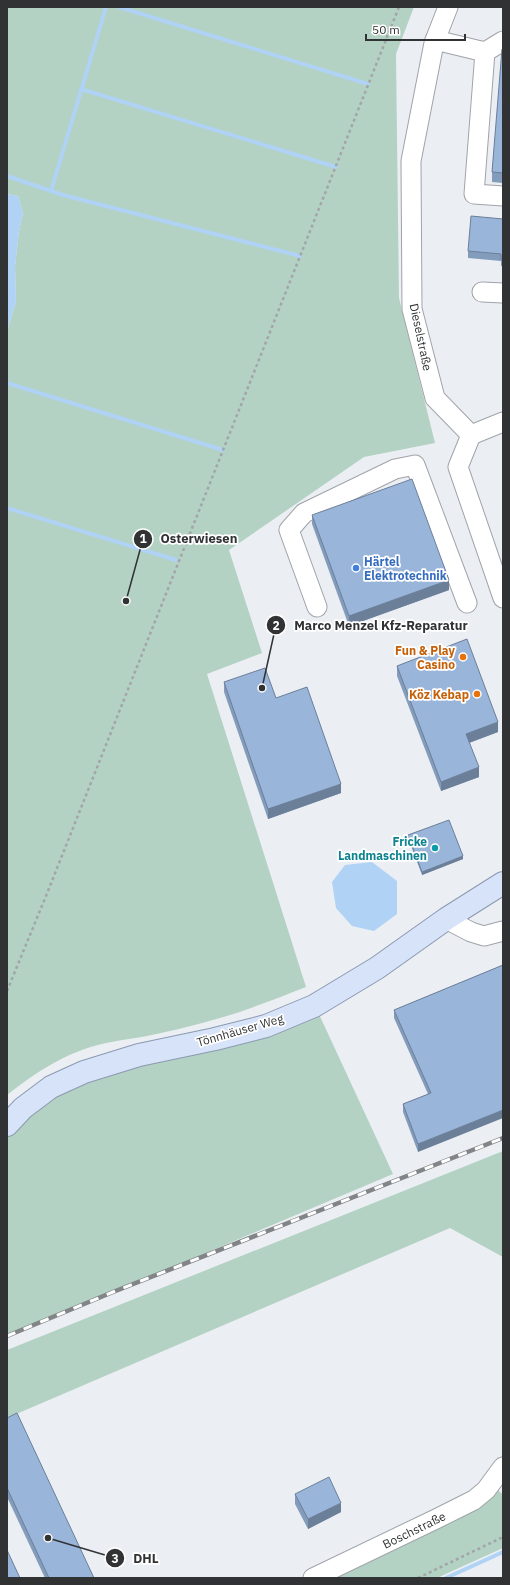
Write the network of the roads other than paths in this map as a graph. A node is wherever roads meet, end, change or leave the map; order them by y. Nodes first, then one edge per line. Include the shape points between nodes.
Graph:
1 (448, 7) edge
2 (435, 40) junction
3 (503, 41) edge
4 (485, 52) junction
5 (503, 196) edge
6 (482, 292) dead end
7 (503, 293) edge
8 (503, 422) edge
9 (471, 435) junction
10 (503, 598) edge
11 (467, 603) dead end
12 (317, 607) dead end
13 (503, 883) edge
14 (446, 918) junction
15 (503, 931) edge
16 (7, 1125) edge
17 (503, 1467) edge
18 (313, 1578) edge

1 - 2 street, Dieselstraße
2 - 4 street
2 - 9 street, Dieselstraße via 411,161 412,309 435,398
3 - 4 street
4 - 5 street via 474,194
6 - 7 street
8 - 9 street
9 - 10 street via 458,467
11 - 12 street via 415,465 395,469 304,513 289,530
13 - 14 main road, Tönnhäuser Weg
14 - 15 street via 470,932 484,936
14 - 16 main road, Tönnhäuser Weg via 377,968 314,1006 266,1026 139,1054 84,1072 51,1087 23,1108
17 - 18 street, Boschstraße via 486,1490 469,1503

